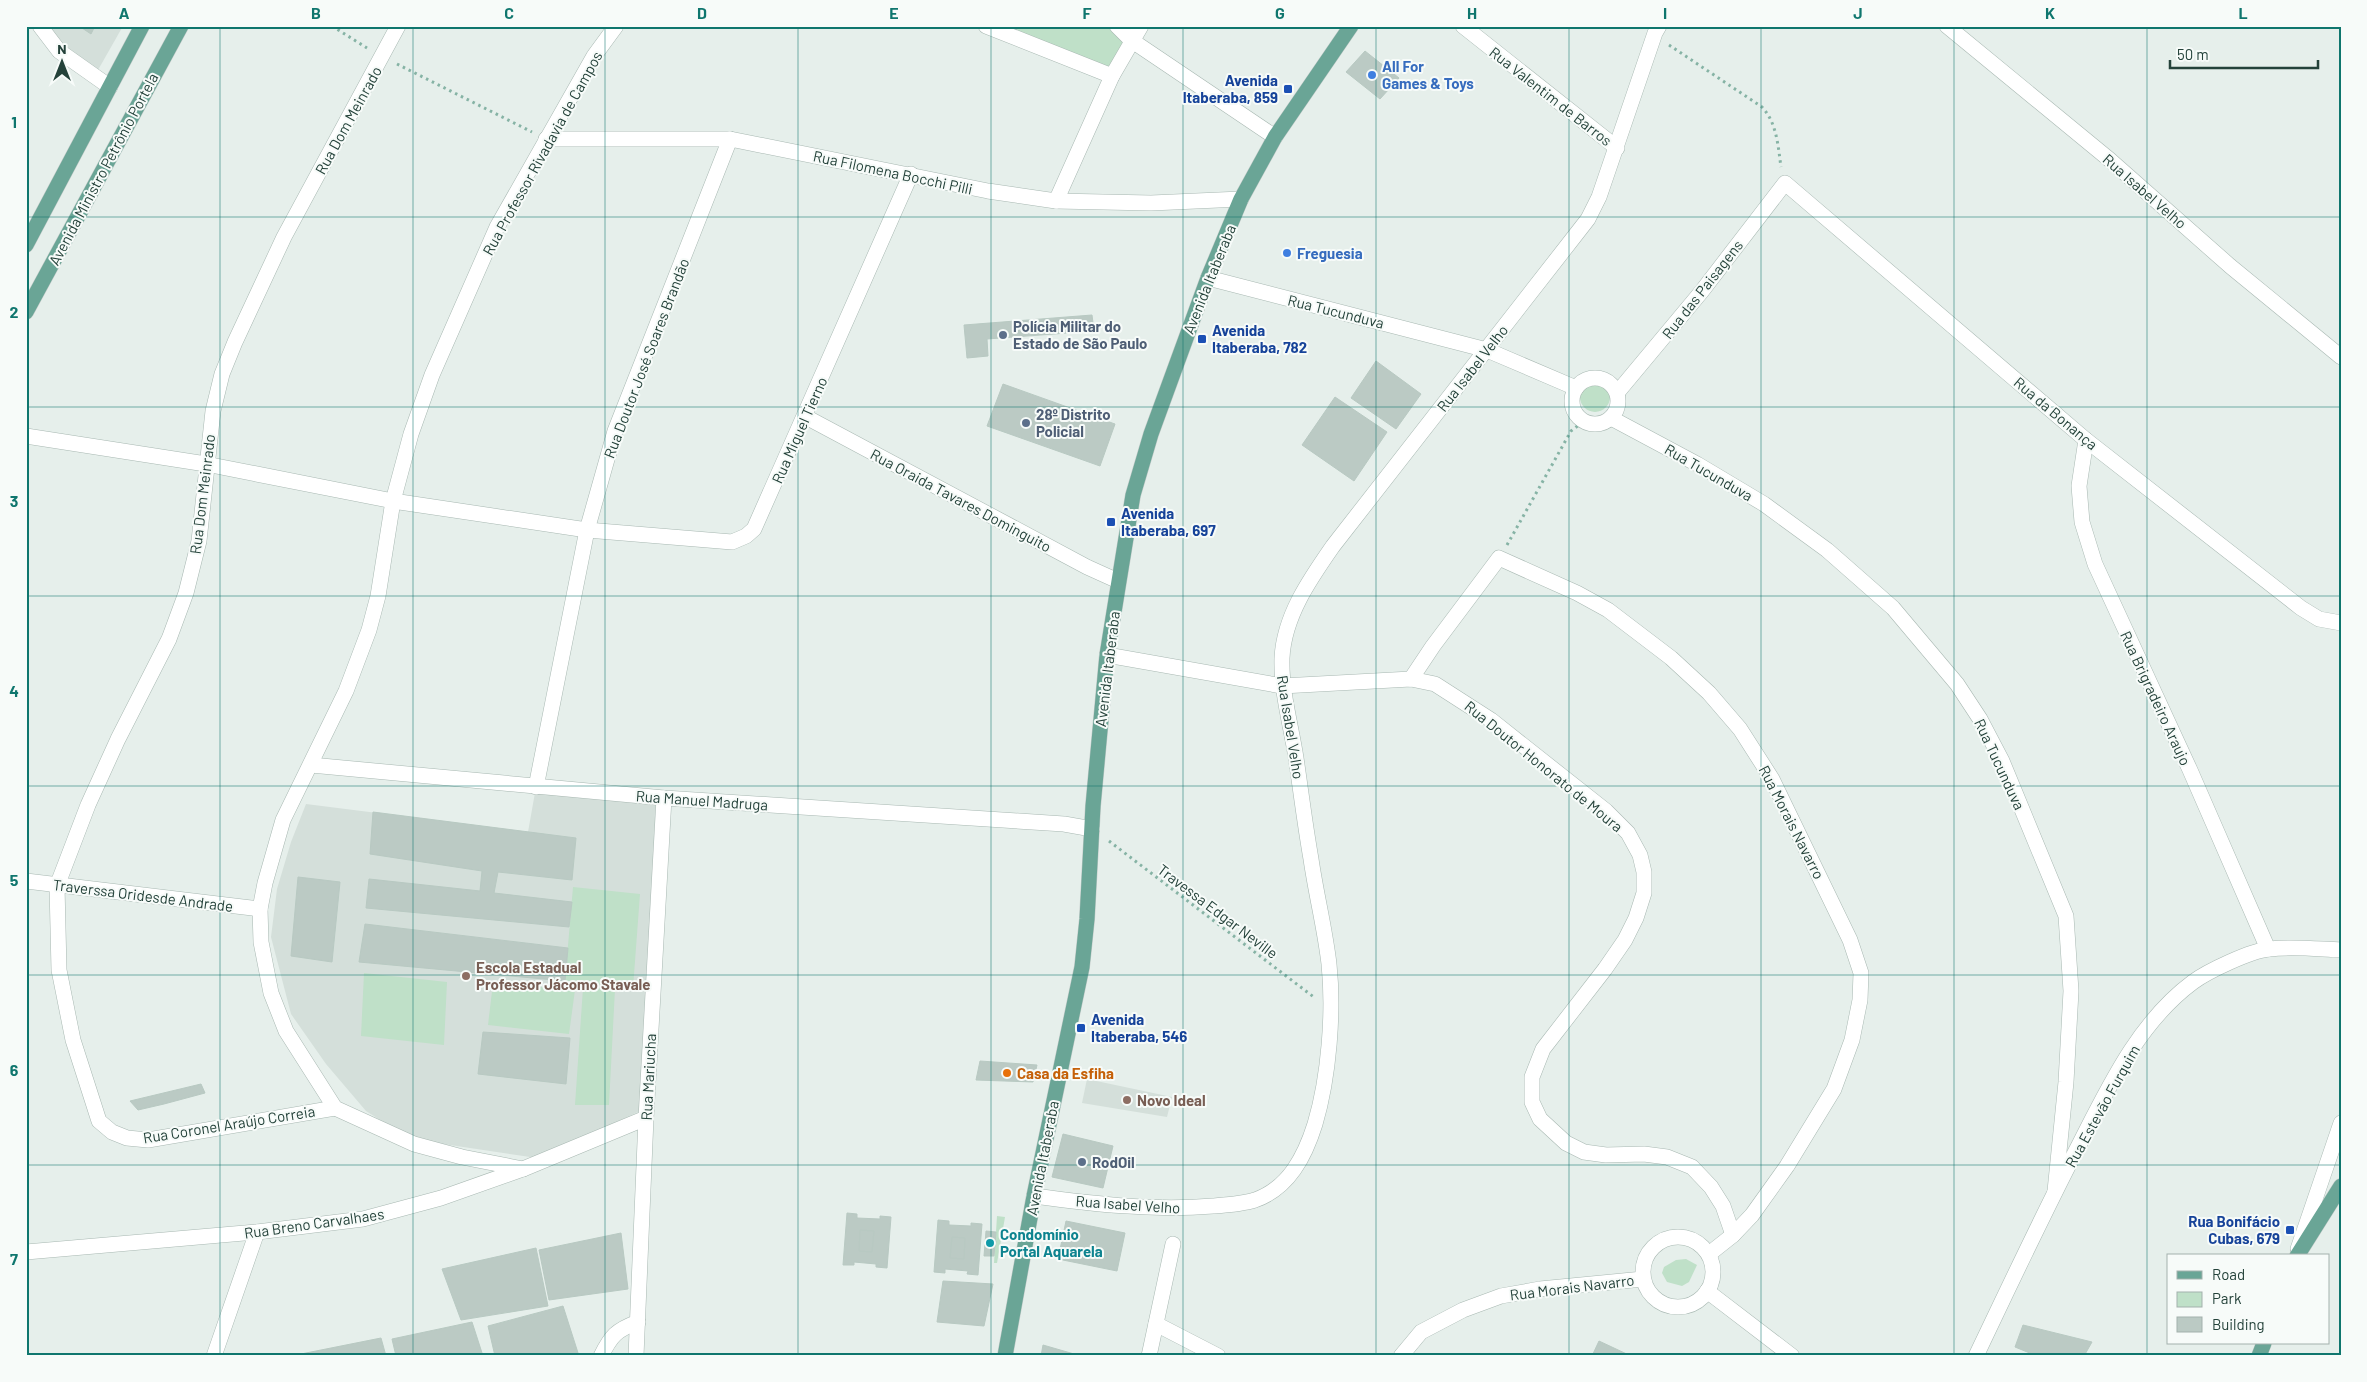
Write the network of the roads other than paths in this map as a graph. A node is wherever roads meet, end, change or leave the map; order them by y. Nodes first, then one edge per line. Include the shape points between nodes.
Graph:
1 (40, 26) edge
2 (142, 26) edge
3 (181, 26) edge
4 (398, 26) edge
5 (616, 26) edge
6 (986, 26) edge
7 (1117, 26) edge
8 (1141, 26) edge
9 (1351, 26) edge
10 (1463, 26) edge
11 (1947, 26) edge
12 (1657, 30) edge
13 (1132, 40) junction
14 (1112, 76) junction
15 (110, 87) junction
16 (1275, 137) junction
17 (546, 139) junction
18 (730, 140) junction
19 (1617, 148) junction
20 (911, 174) junction
21 (1785, 183) joint
22 (1241, 200) junction
23 (1056, 202) junction
24 (26, 245) edge
25 (1208, 278) junction
26 (26, 312) edge
27 (1487, 350) junction
28 (2341, 357) edge
29 (1576, 388) junction
30 (1617, 393) junction
31 (806, 417) junction
32 (1611, 418) junction
33 (26, 436) edge
34 (2086, 440) junction
35 (206, 464) junction
36 (393, 500) junction
37 (587, 530) junction
38 (1118, 581) junction
39 (2341, 623) edge
40 (1107, 655) junction
41 (1411, 679) junction
42 (1282, 686) junction
43 (311, 765) junction
44 (536, 787) junction
45 (664, 798) junction
46 (1092, 828) junction
47 (26, 882) edge
48 (57, 886) junction
49 (260, 909) junction
50 (2268, 949) junction
51 (2341, 950) edge
52 (335, 1108) junction
53 (646, 1118) junction
54 (99, 1121) joint
55 (2341, 1122) edge
56 (523, 1169) junction
57 (2341, 1186) edge
58 (2055, 1191) junction
59 (1034, 1196) junction
60 (257, 1232) junction
61 (1733, 1235) junction
62 (1173, 1244) dead end
63 (26, 1252) edge
64 (1709, 1254) junction
65 (2297, 1254) edge
66 (2297, 1254) edge
67 (1643, 1279) junction
68 (1707, 1291) junction
69 (638, 1322) junction
70 (1156, 1324) junction
71 (2264, 1344) edge
72 (214, 1356) edge
73 (601, 1356) edge
74 (636, 1356) edge
75 (1005, 1356) edge
76 (1149, 1356) edge
77 (1218, 1356) edge
78 (1400, 1356) edge
79 (1792, 1356) edge
80 (1976, 1356) edge
81 (2259, 1356) edge

1 - 15 street via 60,51
2 - 15 main road
3 - 26 main road, Avenida Ministro Petrônio Portela
4 - 35 street, Rua Dom Meinrado via 284,237 235,342 222,374 213,411
5 - 17 street, Rua Professor Rivadavia de Campos via 594,56
6 - 14 street
7 - 13 street
8 - 13 street
9 - 16 main road, Avenida Itaberaba
10 - 19 street, Rua Valentim de Barros
11 - 28 street, Rua Isabel Velho
12 - 19 street, Rua Isabel Velho
13 - 14 street
13 - 16 street
14 - 23 street
15 - 24 main road
16 - 22 main road, Avenida Itaberaba
17 - 18 street, Rua Filomena Bocchi Pilli
17 - 36 street, Rua Professor Rivadavia de Campos via 497,227 453,323 411,434
18 - 20 street, Rua Filomena Bocchi Pilli
18 - 37 street, Rua Doutor José Soares Brandão via 615,431
19 - 27 street, Rua Isabel Velho via 1588,218
20 - 23 street, Rua Filomena Bocchi Pilli
20 - 31 street, Rua Miguel Tierno
21 - 30 street, Rua das Paisagens via 1702,291
21 - 34 street, Rua da Bonança
22 - 23 street, Rua Filomena Bocchi Pilli
22 - 25 main road, Avenida Itaberaba
25 - 27 street, Rua Tucunduva
25 - 38 main road, Avenida Itaberaba via 1151,434 1133,495
27 - 29 street, Rua Tucunduva
27 - 42 street, Rua Isabel Velho via 1305,586 1291,620 1282,655
29 - 30 street via 1588,379 1596,378 1610,384
29 - 32 street via 1572,403 1578,417 1598,424
30 - 32 street via 1618,404
31 - 37 street, Rua Miguel Tierno via 754,529 746,536 722,542
31 - 38 street, Rua Oraida Tavares Dominguito
32 - 58 street, Rua Tucunduva via 1764,504 1827,550 1893,608 1957,684 1980,719 2002,761 2066,916 2071,991
33 - 35 street, Rua Miguel Tierno
34 - 39 street, Rua da Bonança via 2302,608 2319,619
34 - 50 street, Rua Brigradeiro Araujo via 2079,486 2082,522 2095,564
35 - 36 street, Rua Miguel Tierno
35 - 48 street, Rua Dom Meinrado via 199,541 186,593 169,639 88,805
36 - 37 street, Rua Miguel Tierno
36 - 43 street, Rua Professor Rivadavia de Campos via 378,596 369,630 346,691
37 - 44 street, Rua Doutor José Soares Brandão
38 - 40 main road, Avenida Itaberaba
40 - 42 street, Rua Doutor Honorato de Moura
40 - 46 main road, Avenida Itaberaba
41 - 42 street, Rua Doutor Honorato de Moura
41 - 61 street, Rua Doutor Honorato de Moura via 1435,684 1491,720 1606,811 1628,833 1640,855 1644,872 1644,893 1636,918 1605,969 1544,1049 1532,1077 1532,1102 1540,1119 1566,1143 1584,1152 1651,1155 1692,1167 1711,1187
41 - 61 street, Rua Morais Navarro via 1499,558 1608,610 1671,658 1709,693 1740,730 1772,779 1850,940 1861,972 1860,1000 1852,1040 1834,1089 1787,1166 1752,1215
42 - 59 street, Rua Isabel Velho via 1329,962 1331,1010 1321,1104 1309,1142 1294,1172 1274,1190 1254,1200 1187,1208 1099,1205
43 - 44 street, Rua Manuel Madruga
43 - 49 street, Rua Professor Rivadavia de Campos via 283,820
44 - 45 street, Rua Manuel Madruga
45 - 46 street, Rua Manuel Madruga
45 - 53 street, Rua Mariucha
46 - 59 main road, Avenida Itaberaba via 1082,967
47 - 48 street, Traverssa Oridesde Andrade
48 - 49 street, Traverssa Oridesde Andrade
48 - 54 street, Rua Dom Meinrado via 59,970 73,1040
49 - 52 street, Rua Professor Rivadavia de Campos via 261,942 271,992 286,1031
50 - 51 street, Rua Estevão Furquim
50 - 58 street, Rua Estevão Furquim via 2226,964 2194,981 2160,1012 2135,1044 2111,1084
52 - 54 street, Rua Coronel Araújo Correia via 148,1140 127,1138 112,1132
52 - 56 street via 414,1144
53 - 56 street, Rua Breno Carvalhaes
53 - 69 street, Rua Mariucha
55 - 65 street
56 - 60 street, Rua Breno Carvalhaes via 441,1198 364,1220
57 - 66 main road
58 - 80 street, Rua Estevão Furquim
59 - 75 main road, Avenida Itaberaba
60 - 63 street, Rua Breno Carvalhaes
60 - 72 street
61 - 64 street, Rua Morais Navarro
62 - 70 street
64 - 67 street via 1694,1240 1675,1236 1656,1243 1644,1259
64 - 68 street via 1713,1273
67 - 68 street via 1650,1294 1663,1304 1680,1307 1695,1302
67 - 78 street, Rua Morais Navarro via 1501,1296 1463,1310 1421,1332
68 - 79 street
69 - 73 street via 622,1328 610,1338
69 - 74 street, Rua Mariucha
70 - 76 street
70 - 77 street
71 - 81 main road

